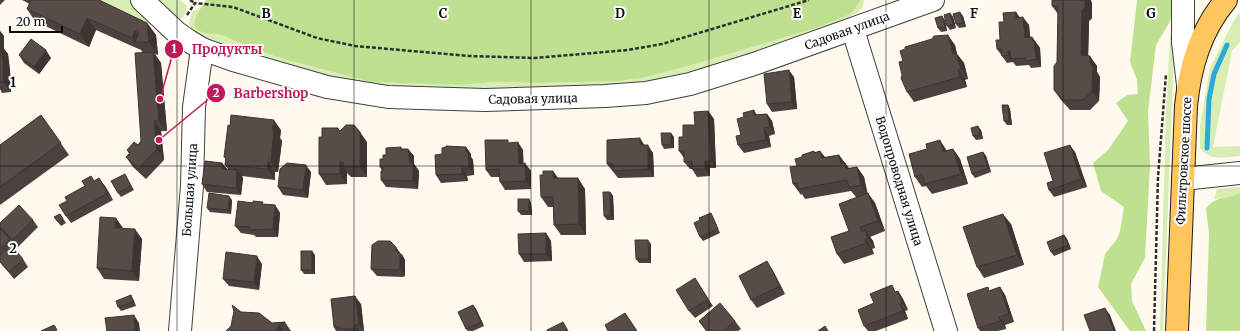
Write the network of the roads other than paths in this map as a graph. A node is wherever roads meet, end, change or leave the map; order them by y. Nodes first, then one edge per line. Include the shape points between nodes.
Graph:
1 (142, 0) edge
2 (933, 0) edge
3 (1183, 0) edge
4 (1226, 0) edge
5 (853, 30) junction
6 (202, 49) junction
7 (1188, 87) junction
8 (1240, 173) edge
9 (1183, 179) junction
10 (180, 331) edge
11 (946, 331) edge
12 (1177, 331) edge

1 - 6 street, Садовая улица via 176,32
2 - 5 street, Садовая улица
3 - 7 street
4 - 7 main road, Фильтровское шоссе via 1210,22 1197,51
5 - 6 street, Садовая улица via 690,84 646,93 564,99 388,97 307,82
5 - 11 street, Водопроводная улица
6 - 10 street, Большая улица via 194,107 192,186
7 - 9 main road, Фильтровское шоссе
8 - 9 street
9 - 12 main road, Фильтровское шоссе

